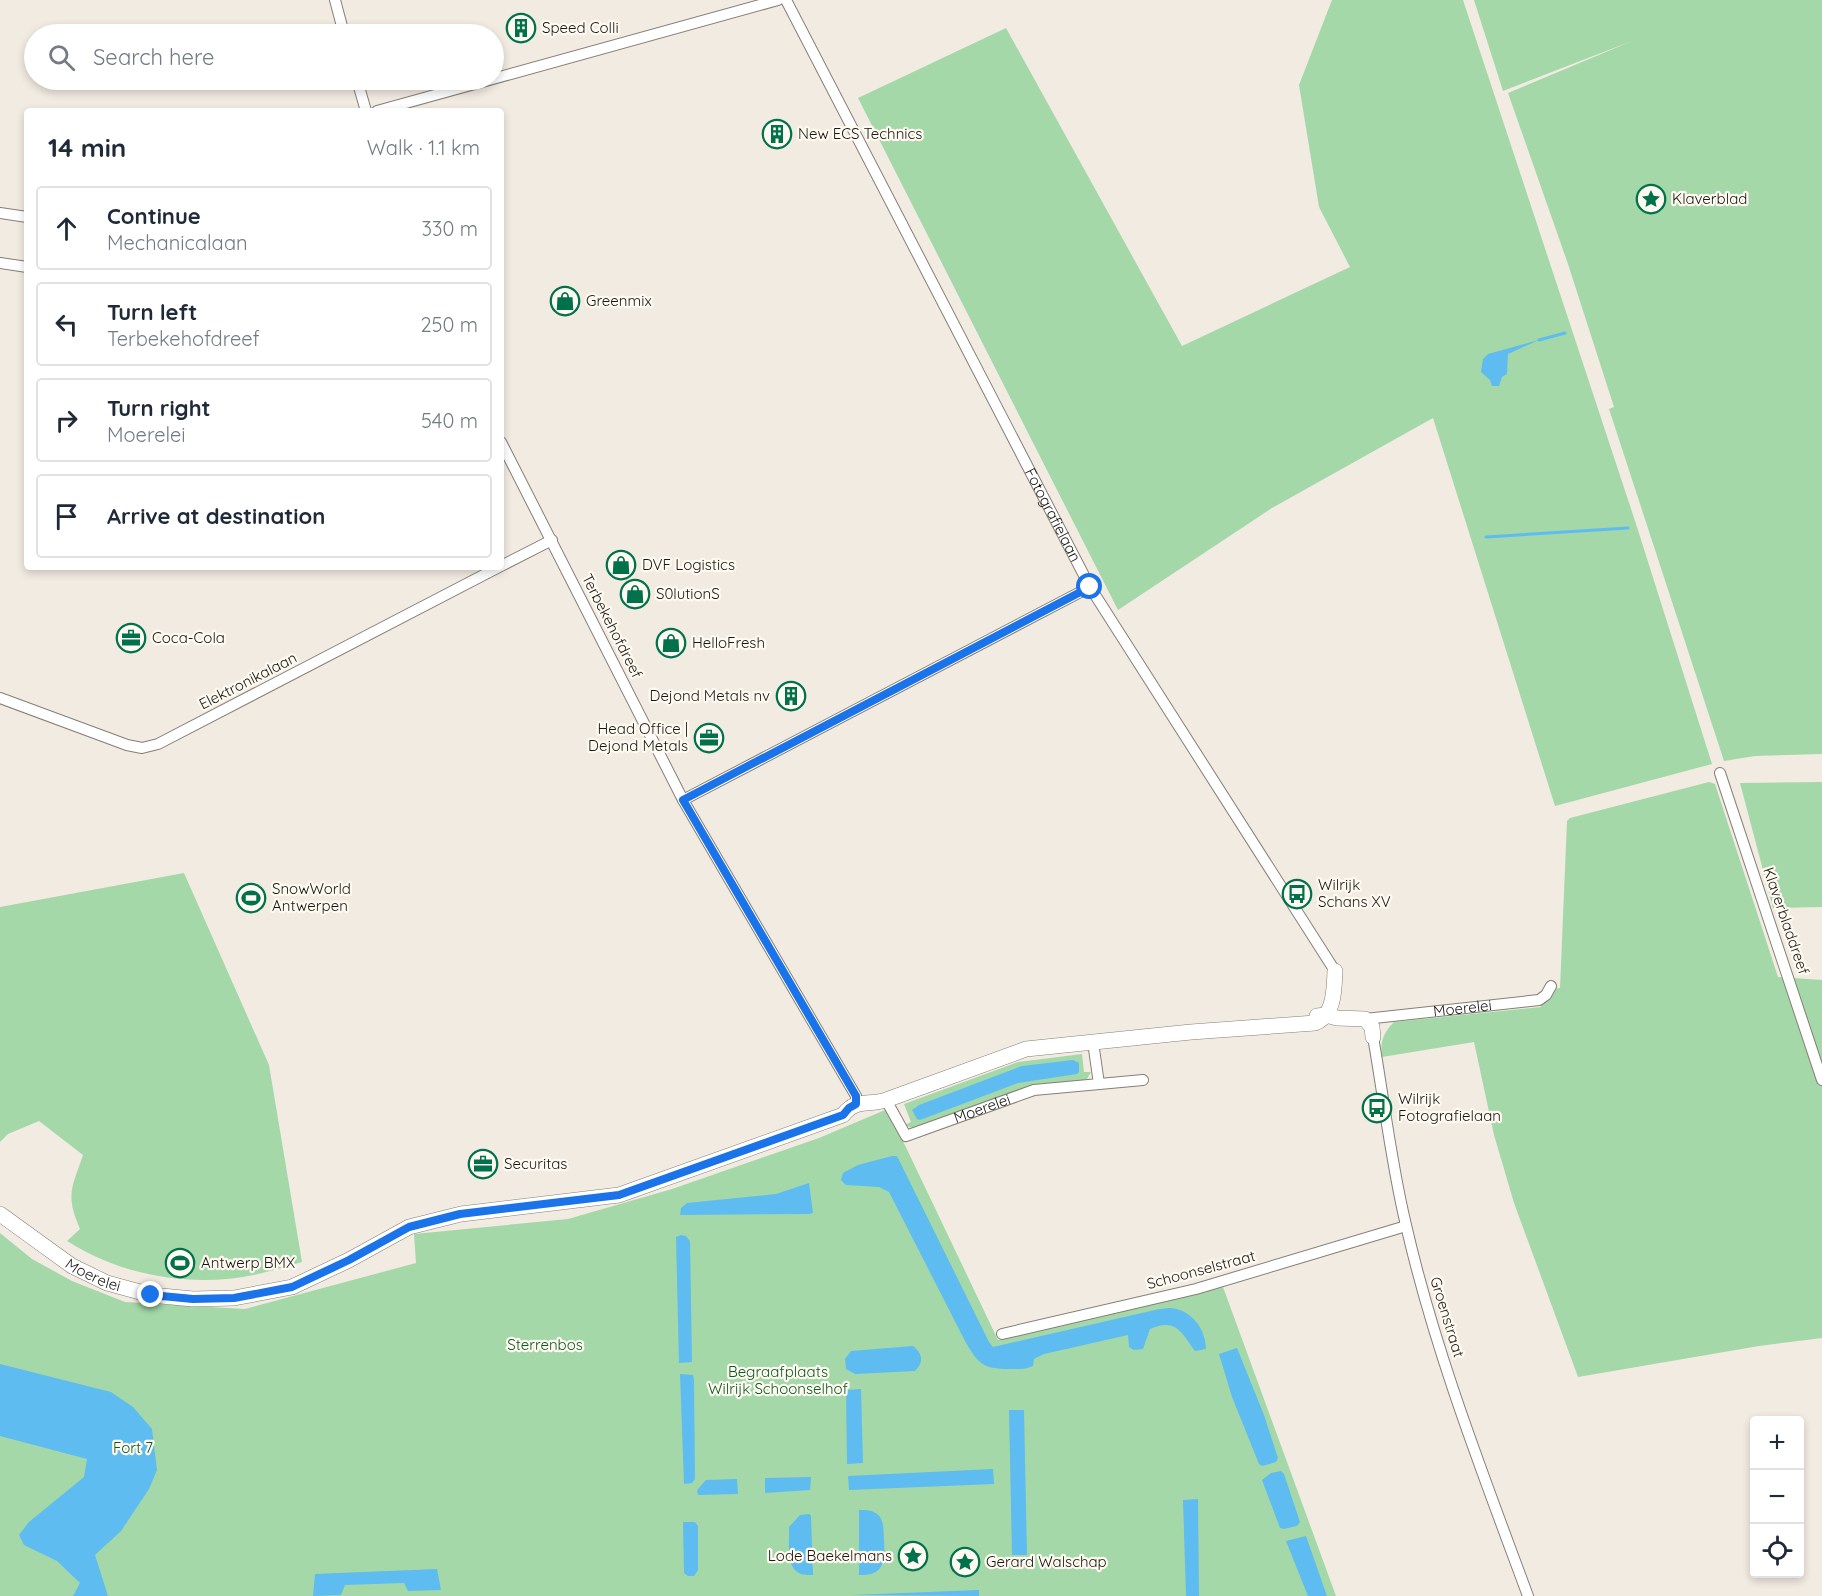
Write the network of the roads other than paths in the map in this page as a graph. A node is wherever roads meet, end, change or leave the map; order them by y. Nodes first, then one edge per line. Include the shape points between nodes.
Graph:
1 (335, 0) edge
2 (777, 0) edge
3 (786, 0) edge
4 (341, 24) edge
5 (504, 76) edge
6 (360, 90) edge
7 (453, 90) edge
8 (365, 108) edge
9 (388, 108) edge
10 (0, 213) edge
11 (24, 217) edge
12 (0, 263) edge
13 (24, 267) edge
14 (504, 448) edge
15 (552, 540) junction
16 (504, 565) edge
17 (494, 570) edge
18 (1090, 587) junction
19 (0, 698) edge
20 (1720, 772) dead end
21 (683, 800) junction
22 (1335, 970) joint
23 (1551, 986) dead end
24 (1326, 1015) junction
25 (1365, 1019) junction
26 (1373, 1037) joint
27 (1093, 1042) junction
28 (1143, 1080) dead end
29 (1822, 1080) edge
30 (1099, 1084) junction
31 (886, 1100) junction
32 (856, 1104) junction
33 (0, 1214) edge
34 (1406, 1226) junction
35 (1002, 1334) dead end
36 (1528, 1596) edge

1 - 4 street
2 - 5 street
3 - 18 street, Fotografielaan
6 - 8 street
7 - 9 street
10 - 11 street
12 - 13 street
14 - 15 street, Terbekehofdreef
15 - 16 street, Elektronikalaan
15 - 21 street, Terbekehofdreef
17 - 19 street, Elektronikalaan via 158,744 142,748 127,745
18 - 21 street
18 - 22 street, Fotografielaan
20 - 29 street, Klaverbladdreef
21 - 32 street, Terbekehofdreef via 856,1096
22 - 24 street, Fotografielaan
23 - 25 street, Moerelei via 1539,1000
24 - 25 street, Moerelei
24 - 27 street, Moerelei via 1315,1023
25 - 26 street via 1372,1027
26 - 34 street, Groenstraat
27 - 30 street
27 - 31 street, Moerelei via 1026,1049
28 - 30 street, Moerelei
30 - 31 street, Moerelei via 1034,1090 906,1136
31 - 32 street, Moerelei
32 - 33 street, Moerelei via 843,1115 619,1195 460,1214 409,1227 292,1287 234,1298 151,1295 107,1283 72,1266
34 - 35 street, Schoonselstraat via 1196,1289
34 - 36 street, Groenstraat via 1462,1417

